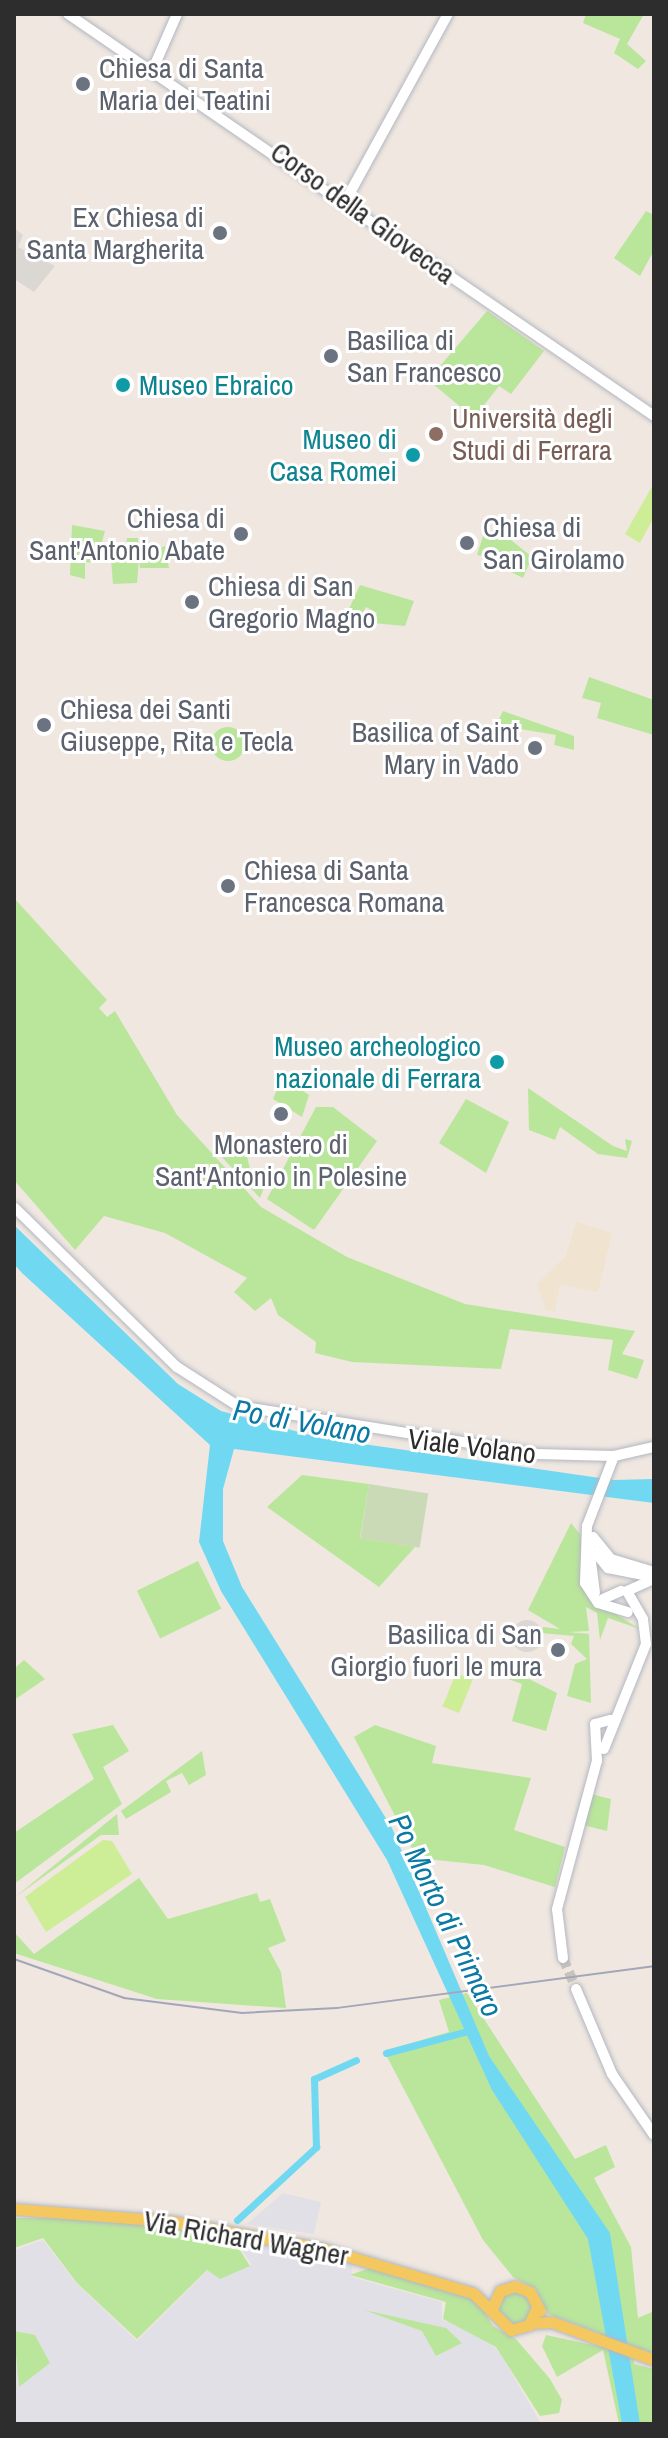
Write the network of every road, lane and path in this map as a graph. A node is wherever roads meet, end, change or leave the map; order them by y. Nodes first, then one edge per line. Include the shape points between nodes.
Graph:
1 (68, 14) edge
2 (177, 14) edge
3 (448, 14) edge
4 (153, 69) junction
5 (346, 200) junction
6 (654, 416) edge
7 (15, 1207) edge
8 (654, 1447) edge
9 (612, 1462) junction
10 (590, 1535) junction
11 (612, 1569) junction
12 (594, 1575) junction
13 (652, 1576) edge
14 (622, 1588) junction
15 (603, 1599) junction
16 (628, 1612) junction
17 (646, 1632) junction
18 (563, 1958) tunnel mouth
19 (576, 1989) tunnel mouth
20 (654, 2135) edge
21 (14, 2200) edge
22 (14, 2209) edge
23 (102, 2214) junction
24 (14, 2216) edge
25 (499, 2292) junction
26 (473, 2293) junction
27 (537, 2307) junction
28 (492, 2309) junction
29 (552, 2322) junction
30 (531, 2323) junction
31 (654, 2360) edge

1 - 4 main road, Corso della Giovecca
2 - 4 main road
3 - 5 main road
4 - 5 main road, Corso della Giovecca
5 - 6 main road, Corso della Giovecca
7 - 9 main road, Viale Volano via 193,1381 250,1410 453,1445
8 - 9 main road, Viale Volano
9 - 10 main road via 588,1519
10 - 11 main road
10 - 12 main road
10 - 13 main road via 611,1559
10 - 16 main road via 587,1592 598,1603
11 - 12 main road
11 - 13 main road
11 - 14 main road
12 - 15 main road via 592,1588
13 - 14 main road
13 - 17 main road via 627,1591
14 - 15 main road
14 - 16 main road
15 - 16 main road
16 - 17 main road
17 - 18 main road via 607,1728 555,1919
19 - 20 main road via 612,2074
21 - 23 main road
22 - 23 main road, Via Richard Wagner
23 - 24 main road
23 - 26 main road, Via Richard Wagner via 310,2246
25 - 26 main road, Via Richard Wagner
25 - 27 main road, Via Richard Wagner via 522,2287
25 - 28 main road
26 - 28 main road, Via Richard Wagner
27 - 29 main road, Via Richard Wagner
27 - 30 main road
28 - 30 main road, Via Richard Wagner via 507,2329
29 - 30 main road, Via Richard Wagner
29 - 31 main road, Via Richard Wagner

